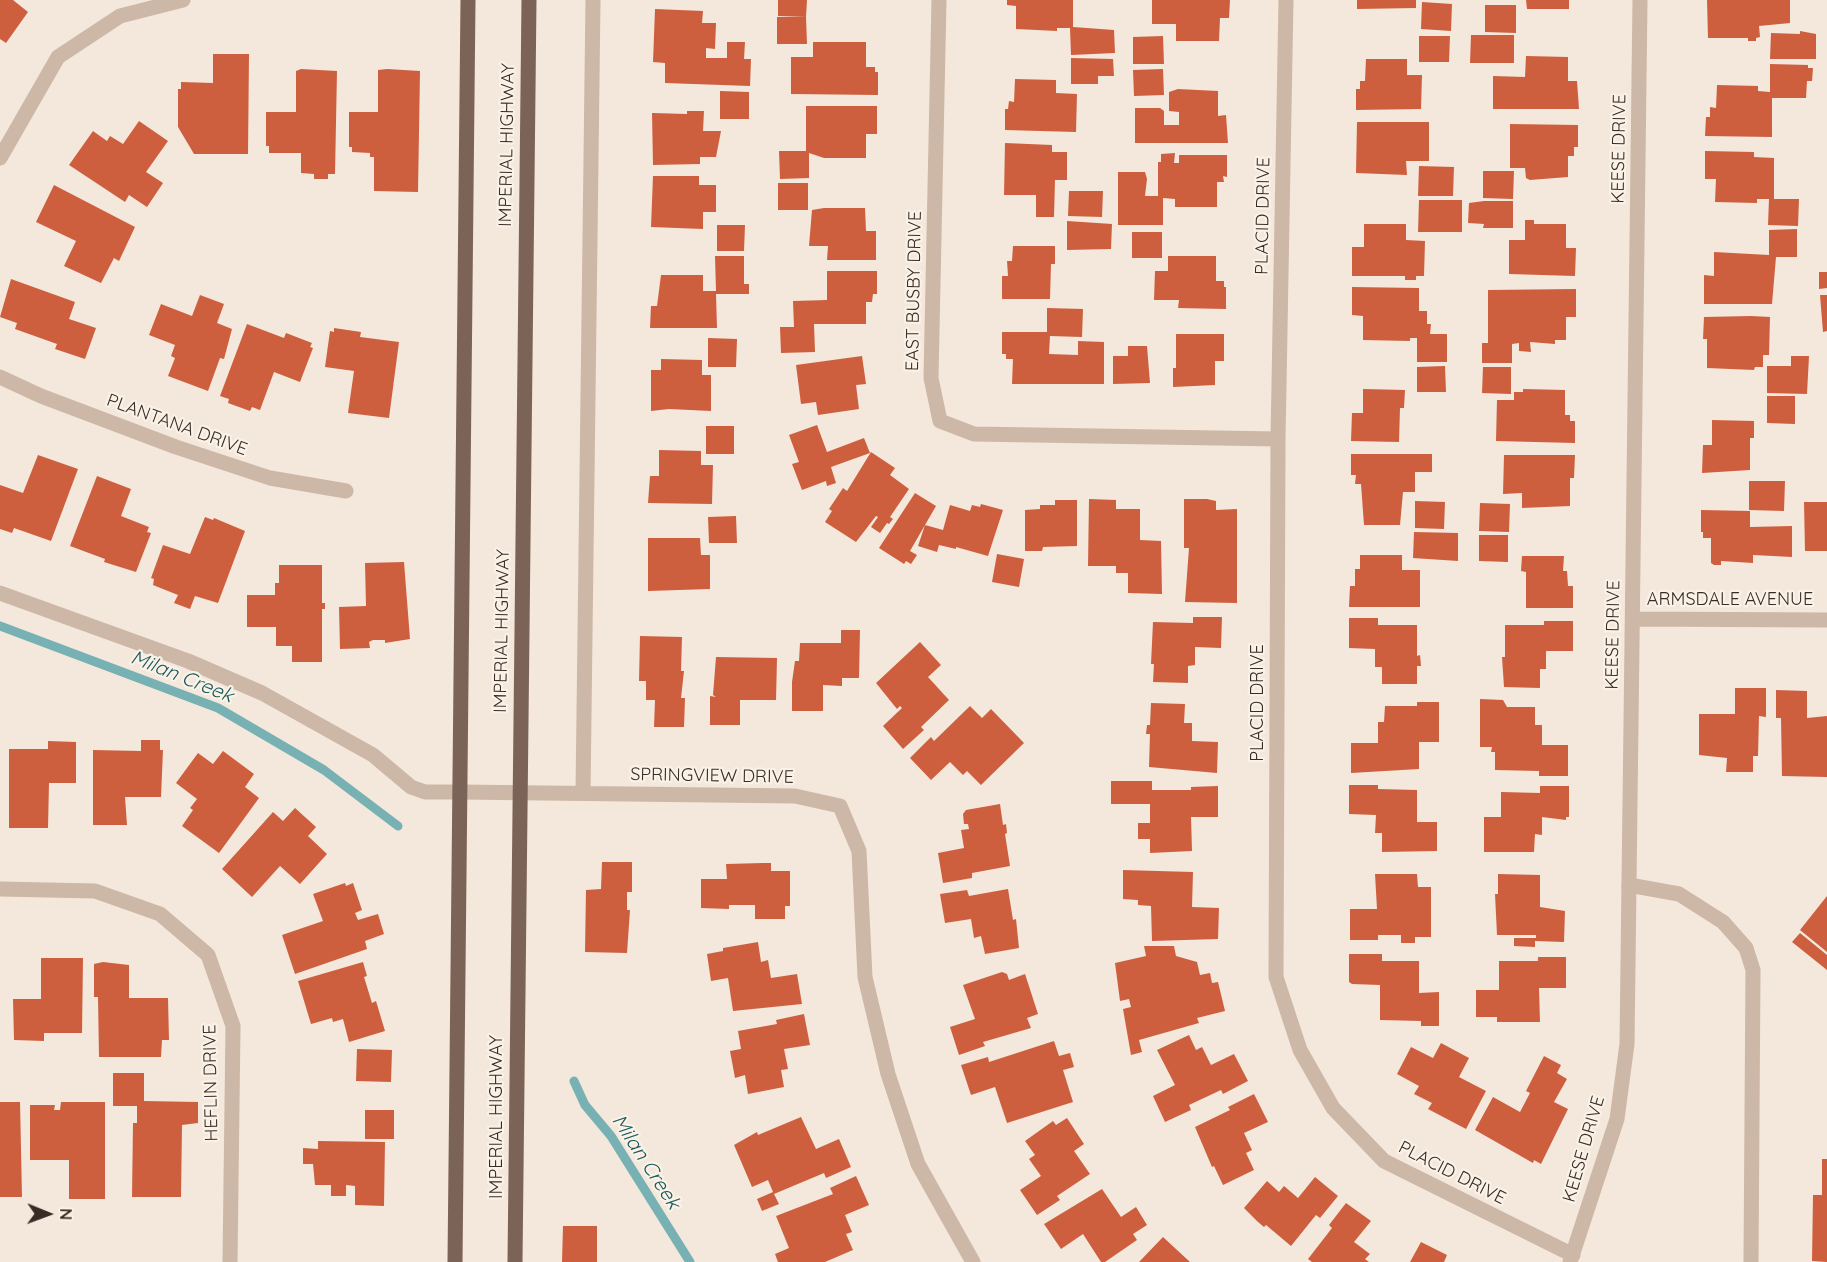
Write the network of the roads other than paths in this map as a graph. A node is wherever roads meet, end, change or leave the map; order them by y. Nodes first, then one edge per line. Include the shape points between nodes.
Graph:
1 (183, 0) edge
2 (468, 0) edge
3 (529, 0) edge
4 (593, 0) edge
5 (939, 0) edge
6 (1286, 0) edge
7 (1640, 0) edge
8 (0, 158) edge
9 (0, 377) edge
10 (1278, 439) junction
11 (346, 490) dead end
12 (0, 593) edge
13 (1633, 619) junction
14 (1827, 621) edge
15 (460, 792) junction
16 (519, 792) junction
17 (583, 793) junction
18 (1629, 885) junction
19 (0, 889) edge
20 (1571, 1258) edge
21 (230, 1262) edge
22 (455, 1262) edge
23 (515, 1262) edge
24 (973, 1262) edge
25 (1751, 1262) edge

1 - 8 street via 120,16 58,57
2 - 15 main road
3 - 16 main road, IMPERIAL HIGHWAY
4 - 17 street
5 - 10 street, EAST BUSBY DRIVE via 931,378 940,421 974,434
6 - 10 street, PLACID DRIVE
7 - 13 street, KEESE DRIVE
9 - 11 street, PLANTANA DRIVE via 41,396 270,478
10 - 20 street, PLACID DRIVE via 1276,977 1300,1050 1333,1108 1384,1161
12 - 15 street, SPRINGVIEW DRIVE via 188,661 262,693 373,755 411,787 425,792
13 - 14 street, ARMSDALE AVENUE
13 - 18 street, KEESE DRIVE
15 - 16 street, SPRINGVIEW DRIVE
15 - 22 main road
16 - 17 street, SPRINGVIEW DRIVE
16 - 23 main road, IMPERIAL HIGHWAY
17 - 24 street, SPRINGVIEW DRIVE via 795,796 840,806 859,851 865,977 888,1074 918,1164
18 - 20 street, KEESE DRIVE via 1627,1044 1617,1119
18 - 25 street via 1679,894 1723,922 1746,948 1753,970
19 - 21 street, HEFLIN DRIVE via 95,891 160,914 208,955 233,1026

